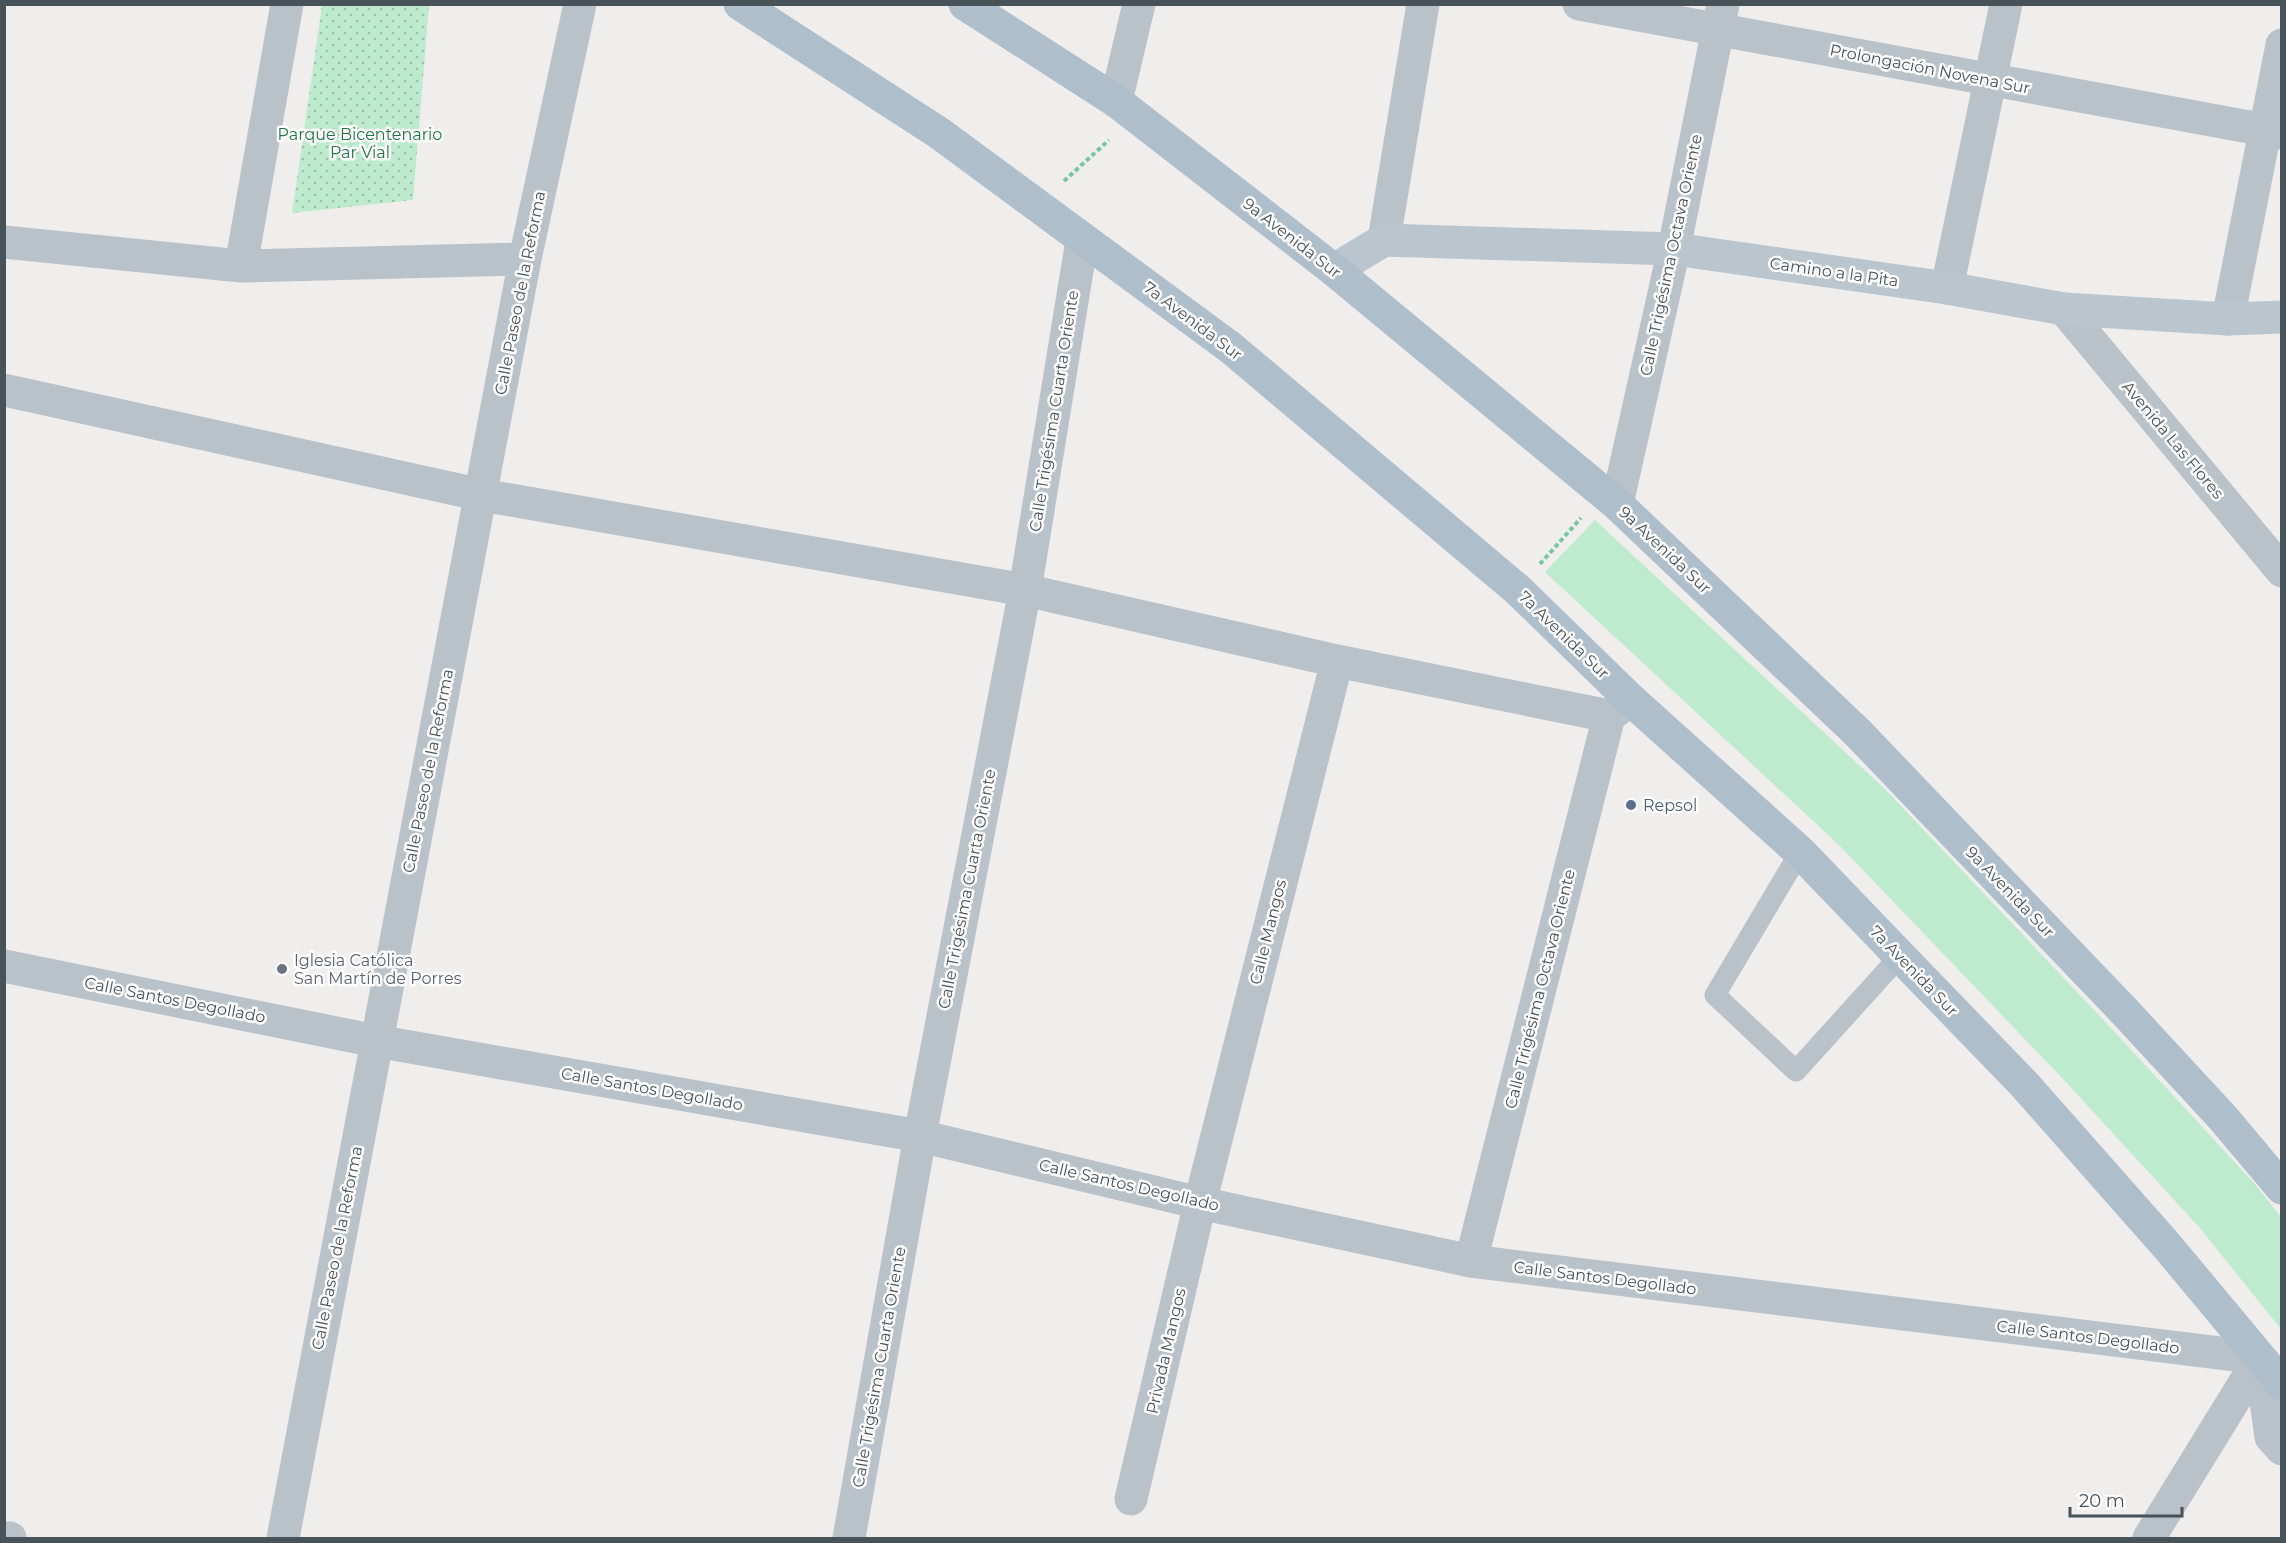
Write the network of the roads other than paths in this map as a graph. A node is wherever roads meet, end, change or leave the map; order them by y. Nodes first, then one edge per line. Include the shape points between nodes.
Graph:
1 (287, 4) edge
2 (580, 4) edge
3 (740, 4) edge
4 (965, 4) edge
5 (1139, 4) edge
6 (1423, 4) edge
7 (1579, 4) edge
8 (2006, 4) edge
9 (1721, 16) edge
10 (2282, 45) edge
11 (1991, 81) junction
12 (1125, 108) junction
13 (2274, 132) edge
14 (1082, 240) junction
15 (1384, 240) junction
16 (4, 242) edge
17 (1674, 249) junction
18 (525, 259) junction
19 (241, 266) junction
20 (1334, 270) junction
21 (1947, 288) junction
22 (2064, 309) junction
23 (2282, 317) edge
24 (2228, 319) junction
25 (4, 390) edge
26 (482, 495) junction
27 (1610, 499) junction
28 (2282, 571) edge
29 (1025, 590) junction
30 (1337, 661) junction
31 (1620, 708) junction
32 (1800, 852) junction
33 (1900, 956) junction
34 (4, 966) edge
35 (376, 1041) junction
36 (920, 1136) junction
37 (2282, 1188) edge
38 (1200, 1203) junction
39 (1471, 1261) junction
40 (2260, 1358) junction
41 (2282, 1384) edge
42 (2282, 1449) edge
43 (1131, 1499) dead end
44 (4, 1538) edge
45 (10, 1539) edge
46 (283, 1539) edge
47 (849, 1539) edge
48 (2149, 1539) edge

1 - 19 street
2 - 18 street, Calle Paseo de la Reforma
3 - 14 main road, 7a Avenida Sur via 939,133
4 - 12 main road, 9a Avenida Sur
5 - 12 street
6 - 15 street
7 - 9 street, Prolongación Novena Sur
8 - 11 street
9 - 11 street, Prolongación Novena Sur
9 - 17 street, Calle Trigésima Octava Oriente
10 - 13 street
11 - 13 street, Prolongación Novena Sur
11 - 21 street
12 - 20 main road, 9a Avenida Sur
13 - 24 street
14 - 29 street, Calle Trigésima Cuarta Oriente
14 - 31 main road, 7a Avenida Sur via 1231,348 1518,590
15 - 17 street, Camino a la Pita
15 - 20 street
16 - 19 street
17 - 21 street, Camino a la Pita
17 - 27 street, Calle Trigésima Octava Oriente
18 - 19 street
18 - 26 street, Calle Paseo de la Reforma
20 - 27 main road, 9a Avenida Sur
21 - 22 street, Camino a la Pita
22 - 24 street, Camino a la Pita
22 - 28 street, Avenida Las Flores
23 - 24 street, Camino a la Pita
25 - 26 street
26 - 29 street
26 - 35 street, Calle Paseo de la Reforma
27 - 37 main road, 9a Avenida Sur via 1858,733 2126,1013
29 - 30 street
29 - 36 street, Calle Trigésima Cuarta Oriente
30 - 31 street
30 - 38 street, Calle Mangos
31 - 32 main road, 7a Avenida Sur
31 - 39 street, Calle Trigésima Octava Oriente
32 - 33 main road, 7a Avenida Sur
32 - 33 lane via 1715,995 1796,1071
33 - 40 main road, 7a Avenida Sur via 2053,1118
34 - 35 street, Calle Santos Degollado
35 - 36 street, Calle Santos Degollado
35 - 46 street, Calle Paseo de la Reforma
36 - 38 street, Calle Santos Degollado
36 - 47 street, Calle Trigésima Cuarta Oriente
38 - 39 street, Calle Santos Degollado
38 - 43 street, Privada Mangos
39 - 40 street, Calle Santos Degollado
40 - 41 main road, 7a Avenida Sur
40 - 42 street via 2271,1437
40 - 48 street
44 - 45 street

